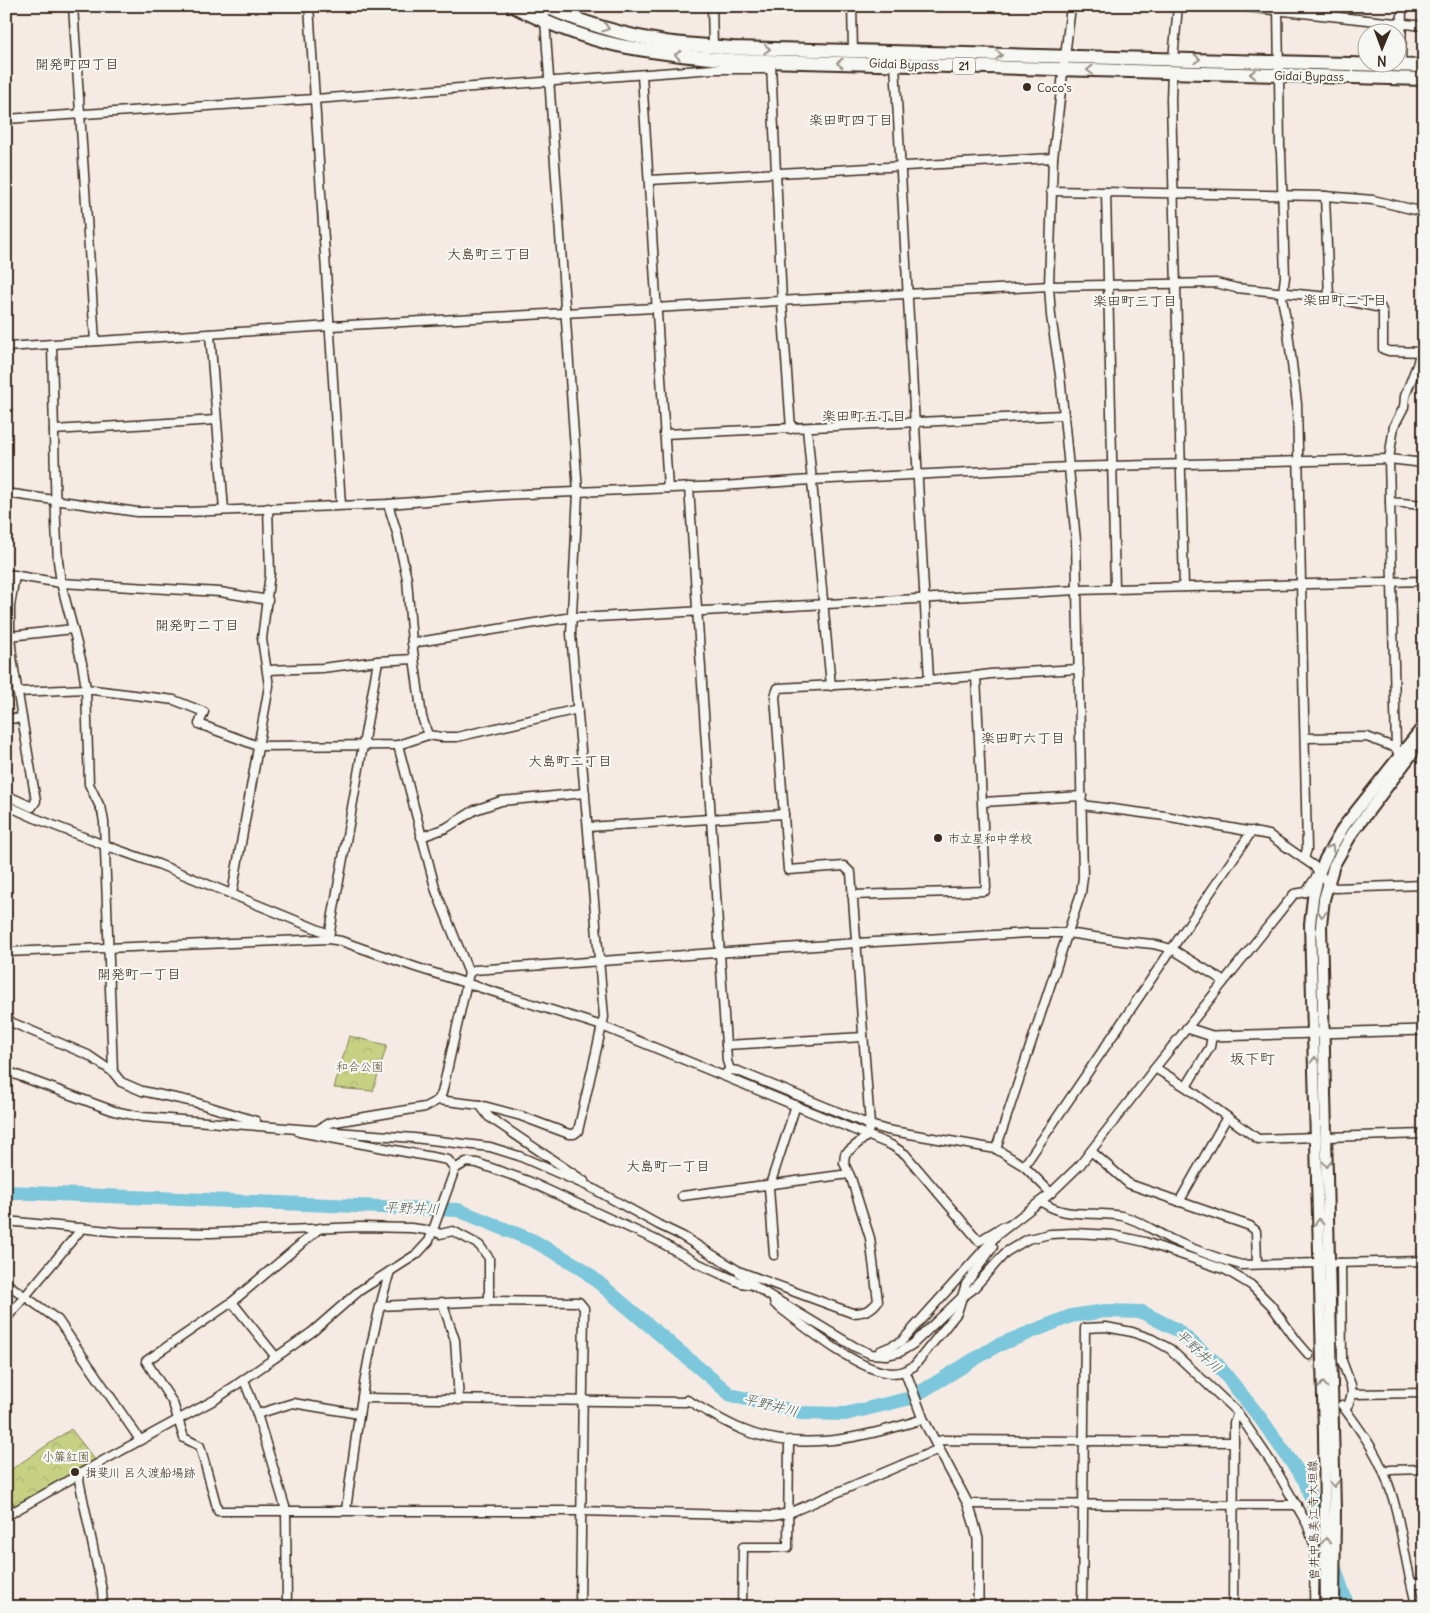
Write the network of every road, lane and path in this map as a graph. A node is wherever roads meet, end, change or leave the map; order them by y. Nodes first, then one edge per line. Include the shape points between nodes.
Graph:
1 (73, 6) edge
2 (308, 6) edge
3 (513, 6) edge
4 (544, 6) edge
5 (712, 6) edge
6 (852, 6) edge
7 (1071, 6) edge
8 (1178, 6) edge
9 (1235, 6) edge
10 (1402, 6) edge
11 (1278, 8) edge
12 (545, 22) junction
13 (1386, 22) edge
14 (1402, 22) edge
15 (1408, 25) edge
16 (1424, 26) edge
17 (713, 46) junction
18 (853, 51) junction
19 (1066, 56) junction
20 (1280, 62) junction
21 (895, 64) junction
22 (1358, 64) edge
23 (771, 65) junction
24 (1172, 65) junction
25 (1408, 65) edge
26 (1424, 66) edge
27 (1064, 70) junction
28 (1280, 75) junction
29 (642, 76) junction
30 (1424, 79) edge
31 (550, 82) junction
32 (315, 98) junction
33 (80, 114) junction
34 (6, 119) edge
35 (1053, 158) junction
36 (901, 165) junction
37 (777, 172) junction
38 (649, 180) junction
39 (1051, 191) junction
40 (1106, 192) junction
41 (1174, 193) junction
42 (1282, 194) junction
43 (1325, 196) junction
44 (1424, 212) edge
45 (1176, 284) junction
46 (1108, 285) junction
47 (1049, 286) junction
48 (1282, 292) junction
49 (908, 294) junction
50 (1329, 297) junction
51 (782, 302) junction
52 (656, 309) junction
53 (565, 314) junction
54 (331, 326) junction
55 (210, 334) junction
56 (95, 341) junction
57 (52, 344) junction
58 (6, 347) edge
59 (1422, 352) edge
60 (1064, 414) junction
61 (216, 420) junction
62 (916, 423) junction
63 (807, 428) junction
64 (791, 429) junction
65 (54, 430) junction
66 (664, 434) junction
67 (1389, 460) junction
68 (1298, 462) junction
69 (1424, 463) edge
70 (1180, 465) junction
71 (1069, 467) junction
72 (1113, 467) junction
73 (918, 475) junction
74 (810, 480) junction
75 (689, 487) junction
76 (668, 488) junction
77 (578, 492) junction
78 (6, 493) edge
79 (55, 500) junction
80 (1390, 502) junction
81 (388, 504) junction
82 (341, 505) junction
83 (1424, 505) edge
84 (268, 508) junction
85 (224, 510) junction
86 (10, 574) edge
87 (1424, 581) edge
88 (1392, 582) junction
89 (61, 583) junction
90 (1301, 584) junction
91 (1184, 587) junction
92 (1116, 589) junction
93 (1077, 590) junction
94 (926, 598) junction
95 (268, 600) junction
96 (823, 604) junction
97 (696, 611) junction
98 (572, 617) junction
99 (73, 629) junction
100 (10, 636) junction
101 (412, 643) junction
102 (414, 659) junction
103 (378, 661) junction
104 (9, 664) edge
105 (268, 670) junction
106 (1079, 670) junction
107 (976, 676) junction
108 (930, 680) junction
109 (831, 686) junction
110 (86, 688) junction
111 (17, 692) junction
112 (578, 709) junction
113 (6, 718) edge
114 (22, 719) junction
115 (1424, 725) edge
116 (428, 735) junction
117 (1305, 738) junction
118 (1424, 738) edge
119 (398, 745) junction
120 (258, 746) junction
121 (362, 746) junction
122 (1398, 753) junction
123 (585, 793) junction
124 (6, 796) edge
125 (1082, 796) junction
126 (983, 802) junction
127 (6, 805) edge
128 (1082, 805) junction
129 (784, 814) junction
130 (710, 818) junction
131 (588, 827) junction
132 (1252, 831) junction
133 (421, 837) junction
134 (104, 845) junction
135 (1304, 859) junction
136 (1319, 874) junction
137 (1328, 882) junction
138 (1424, 885) edge
139 (232, 894) junction
140 (852, 895) junction
141 (1067, 932) junction
142 (329, 937) junction
143 (857, 943) junction
144 (108, 949) junction
145 (1172, 949) junction
146 (6, 952) edge
147 (719, 953) junction
148 (599, 961) junction
149 (469, 972) junction
150 (1224, 981) junction
151 (468, 983) junction
152 (6, 1020) edge
153 (602, 1026) junction
154 (1187, 1028) junction
155 (1424, 1030) edge
156 (1325, 1032) junction
157 (1314, 1033) junction
158 (1212, 1036) junction
159 (863, 1037) junction
160 (726, 1046) junction
161 (1155, 1068) junction
162 (730, 1070) junction
163 (6, 1071) edge
164 (113, 1072) junction
165 (722, 1075) junction
166 (1186, 1087) junction
167 (438, 1100) junction
168 (480, 1106) junction
169 (796, 1106) junction
170 (1227, 1117) junction
171 (870, 1125) junction
172 (279, 1126) junction
173 (319, 1129) junction
174 (1424, 1134) edge
175 (866, 1136) junction
176 (1321, 1137) junction
177 (996, 1149) junction
178 (1091, 1151) junction
179 (1024, 1166) junction
180 (455, 1169) junction
181 (849, 1174) junction
182 (770, 1184) junction
183 (590, 1187) junction
184 (1050, 1194) junction
185 (682, 1196) dead end
186 (1041, 1201) junction
187 (1179, 1202) junction
188 (6, 1221) edge
189 (1008, 1226) junction
190 (80, 1228) junction
191 (320, 1228) junction
192 (435, 1228) junction
193 (774, 1255) dead end
194 (1424, 1261) edge
195 (1324, 1263) junction
196 (1341, 1263) junction
197 (1257, 1264) junction
198 (736, 1270) junction
199 (390, 1271) junction
200 (6, 1283) edge
201 (753, 1285) junction
202 (24, 1296) junction
203 (772, 1297) junction
204 (961, 1298) junction
205 (489, 1301) junction
206 (232, 1302) junction
207 (442, 1302) junction
208 (379, 1306) junction
209 (6, 1319) edge
210 (871, 1354) junction
211 (1309, 1355) tunnel mouth
212 (276, 1357) junction
213 (906, 1374) junction
214 (244, 1380) junction
215 (1424, 1393) edge
216 (1352, 1394) junction
217 (362, 1398) junction
218 (459, 1400) junction
219 (581, 1401) junction
220 (257, 1414) junction
221 (359, 1414) junction
222 (1238, 1414) junction
223 (923, 1417) junction
224 (178, 1418) junction
225 (1329, 1434) junction
226 (140, 1440) junction
227 (789, 1440) junction
228 (1084, 1441) junction
229 (1234, 1442) junction
230 (937, 1446) junction
231 (1424, 1469) edge
232 (1384, 1473) junction
233 (78, 1475) junction
234 (6, 1500) edge
235 (968, 1504) junction
236 (1083, 1504) junction
237 (1296, 1505) junction
238 (1234, 1506) junction
239 (286, 1510) junction
240 (346, 1510) junction
241 (580, 1511) junction
242 (789, 1512) junction
243 (9, 1514) edge
244 (1412, 1583) junction
245 (1424, 1583) edge
246 (103, 1607) edge
247 (287, 1607) edge
248 (580, 1607) edge
249 (742, 1607) edge
250 (978, 1607) edge
251 (1082, 1607) edge
252 (1233, 1607) edge
253 (1314, 1607) edge
254 (1326, 1607) edge
255 (1334, 1607) edge
256 (1417, 1607) edge

1 - 33 street
2 - 32 street
3 - 12 highway, Gidai Bypass / 21
4 - 12 street
4 -> 17 highway, Gidai Bypass / 21 via 621,33 665,42
5 - 17 street
6 - 18 street
7 - 19 street
8 - 24 street
9 - 11 street
10 - 14 street
11 - 13 street
11 - 20 street
23 -> 12 highway, Gidai Bypass / 21 via 616,45
12 - 31 street
15 - 16 street
17 -> 18 highway, Gidai Bypass / 21
18 -> 19 highway, Gidai Bypass / 21
19 - 24 highway, Gidai Bypass / 21
19 - 27 street
20 - 22 highway, Gidai Bypass / 21
24 -> 20 highway, Gidai Bypass / 21
20 - 28 street
21 -> 23 highway, Gidai Bypass / 21
21 - 27 highway, Gidai Bypass / 21
21 - 36 street
23 - 29 street
23 - 37 street
24 -> 27 highway, Gidai Bypass / 21
28 -> 24 highway, Gidai Bypass / 21
24 - 41 street
25 - 26 highway, Gidai Bypass / 21
27 - 35 street
28 - 30 highway, Gidai Bypass / 21
28 - 42 street
29 - 31 street
29 - 38 street
31 - 32 street
31 - 53 street
32 - 33 street
32 - 54 street
33 - 34 street
33 - 56 street
35 - 36 street
35 - 39 street
36 - 37 street
36 - 49 street
37 - 38 street
37 - 51 street
38 - 52 street
39 - 40 street
39 - 47 street
40 - 41 street
40 - 46 street
41 - 42 street
41 - 45 street
42 - 43 street
42 - 48 street via 1285,277
43 - 44 street via 1373,200
43 - 50 street
45 - 46 street
45 - 48 street via 1216,283
45 - 70 street
46 - 47 street
46 - 72 street
47 - 49 street
47 - 60 street
48 - 50 street
48 - 68 street via 1294,375
49 - 51 street
49 - 62 street
50 - 59 street via 1381,308 1383,349
51 - 52 street
51 - 64 street
52 - 53 street
52 - 66 street
53 - 54 street
53 - 77 street
54 - 55 street
54 - 82 street
55 - 56 street
55 - 61 street
56 - 57 street
57 - 58 street
57 - 65 street
59 - 67 street via 1404,407 1394,426
60 - 62 street
60 - 71 street
61 - 65 street
61 - 85 street
62 - 63 street
62 - 73 street
63 - 64 street
63 - 74 street
64 - 66 street
65 - 79 street
66 - 76 street
67 - 68 street
67 - 69 street
67 - 80 street
68 - 70 street
68 - 90 street
70 - 72 street
70 - 91 street
71 - 72 street
71 - 73 street
71 - 93 street
72 - 92 street
73 - 74 street
73 - 94 street
74 - 75 street
74 - 96 street
75 - 76 street
75 - 97 street
76 - 77 street
77 - 81 street
77 - 98 street
78 - 79 street
79 - 85 street via 137,512
79 - 89 street
80 - 83 street
80 - 88 street
81 - 82 street
81 - 101 street via 407,579
82 - 84 street
84 - 85 street
84 - 95 street
86 - 89 street
86 - 100 street
87 - 88 street
88 - 90 street
88 - 122 street
89 - 95 street via 220,592
89 - 99 street
90 - 91 street
90 - 117 street
91 - 92 street
92 - 93 street
93 - 94 street
93 - 106 street
94 - 96 street
94 - 108 street
95 - 105 street via 262,639
96 - 97 street
96 - 109 street
97 - 98 street
97 - 130 street
98 - 101 street
98 - 112 street
99 - 100 street
99 - 110 street
100 - 104 street
101 - 102 street
102 - 103 street
102 - 116 street via 422,717
103 - 105 street
103 - 121 street
104 - 111 street
105 - 120 street via 269,686
106 - 107 street
106 - 125 street
107 - 108 street
107 - 126 street
108 - 109 street
109 - 129 street via 778,688 775,696
110 - 111 street
110 - 120 street via 174,700 204,712 199,724
110 - 134 street via 89,784 103,817
111 - 114 street
112 - 116 street via 457,736
112 - 123 street
113 - 114 street
114 - 124 street via 36,801 32,807
115 - 122 main road
116 - 119 street
117 - 122 street via 1367,738
117 - 135 street via 1307,849
118 - 137 main road via 1353,832
119 - 121 street
119 - 133 street
120 - 121 street
120 - 139 street
121 - 142 street
136 -> 122 main road via 1344,826
123 - 131 street
123 - 133 street via 501,801
125 - 126 street
125 - 128 street
126 - 140 street via 984,891
127 - 134 street
128 - 132 street
128 - 141 street via 1083,877 1081,893
129 - 130 street
129 - 140 street via 788,870 844,866 851,873
130 - 131 street
130 - 147 street
131 - 148 street
132 - 135 street via 1269,834
132 - 145 street
133 - 149 street via 436,891
134 - 139 street
134 - 144 street
135 - 136 street
136 - 137 street
136 - 150 street via 1306,892 1294,894
136 - 157 main road via 1310,924
137 - 138 street via 1334,888
137 -> 156 main road via 1322,925
139 - 142 street
140 - 143 street
141 - 143 street
141 - 145 street
141 - 177 street
142 - 144 street
142 - 151 street
143 - 147 street
143 - 159 street
144 - 146 street
144 - 164 street
145 - 150 street
145 - 179 street
147 - 148 street
147 - 160 street
148 - 149 street
148 - 153 street
149 - 151 street
150 - 154 street
151 - 153 street
151 - 167 street
152 - 164 street via 78,1050
153 - 165 street
153 - 168 street via 578,1131 574,1134
154 - 158 street
154 - 161 street
155 - 156 street
156 - 157 street
156 - 176 main road
157 - 158 street
176 -> 157 main road
158 - 166 street via 1210,1047
159 - 160 street
159 - 171 street
160 - 162 street
161 - 166 street
161 - 178 street
162 - 165 street
162 - 171 street
163 - 172 street via 114,1111 143,1117
164 - 172 street via 121,1082 142,1090
165 - 169 street
166 - 170 street
167 - 168 street
167 - 173 street via 425,1107 329,1123
168 - 183 street via 489,1117
169 - 175 street
169 - 182 street
170 - 176 street via 1258,1139
170 - 187 street
171 - 175 street
171 - 177 street
172 - 173 street
172 - 180 street via 448,1160
173 - 183 street via 490,1147
174 - 176 street
175 - 181 street via 845,1154 844,1163
175 - 189 street via 905,1154 979,1241
176 - 195 main road
177 - 179 street
178 - 184 street
178 - 187 street via 1128,1184
179 - 184 street
180 - 192 street
180 - 201 street via 466,1162 528,1181 658,1241 699,1264
181 - 182 street
181 - 198 street via 870,1238 878,1301 873,1308 852,1313
182 - 185 street
182 - 193 street
183 - 198 street via 682,1236
184 - 186 street
186 - 189 street
186 - 197 street via 1047,1207 1064,1212 1120,1216 1230,1262
187 - 197 street via 1250,1226 1256,1231
188 - 190 street
189 - 204 street via 966,1284
189 - 210 street via 901,1342
190 - 191 street via 211,1233
190 - 202 street
191 - 192 street
191 - 206 street
192 - 199 street via 430,1241 417,1254
192 - 205 street via 440,1234 452,1231 479,1245 489,1258
194 - 196 street
195 - 196 street
195 - 197 street
195 - 225 main road
196 - 216 street via 1342,1360
198 - 201 street
199 - 208 street
199 - 212 street via 359,1291 312,1332
200 - 202 street
201 - 203 street
202 - 209 street
202 - 226 street via 58,1320
203 - 210 street
203 - 213 street via 810,1332 843,1354 877,1371
204 - 210 street via 913,1344 900,1352
204 - 211 street via 1006,1252 1028,1239 1050,1234 1113,1235 1145,1242 1226,1270 1251,1285 1271,1305
204 - 213 street via 957,1313
205 - 207 street
205 - 219 street via 578,1302 584,1308
206 - 212 street
206 - 224 street via 146,1361 173,1403
207 - 208 street
207 - 218 street via 455,1340
208 - 217 street
212 - 214 street
213 - 223 street
214 - 220 street
214 - 224 street
215 - 216 street
216 - 232 street via 1344,1407
217 - 218 street
217 - 221 street
218 - 219 street
219 - 227 street via 687,1400 741,1429
219 - 241 street
220 - 221 street via 293,1403
220 - 239 street
221 - 240 street
222 - 228 street via 1170,1350 1158,1343 1132,1332 1106,1327 1084,1328
222 - 229 street via 1234,1422
222 - 237 street
223 - 227 street via 855,1437
223 - 230 street
224 - 226 street
224 - 239 street via 184,1438 200,1446 218,1511
254 -> 225 main road, 曽井中島美江寺大垣線
225 -> 255 main road, 曽井中島美江寺大垣線
226 - 233 street
227 - 242 street
228 - 229 street
228 - 230 street via 943,1440
228 - 236 street
229 - 238 street
230 - 235 street
230 - 242 street
231 - 232 street
232 - 244 street via 1394,1500
233 - 243 street
233 - 246 street
234 - 243 street
235 - 236 street
235 - 250 street via 978,1539
236 - 238 street
236 - 251 street
237 - 238 street
237 - 253 street via 1316,1547
238 - 252 street
239 - 240 street
239 - 247 street
240 - 241 street
241 - 242 street via 773,1516
241 - 248 street
242 - 249 street via 788,1547 744,1547
244 - 245 street
244 - 256 street

